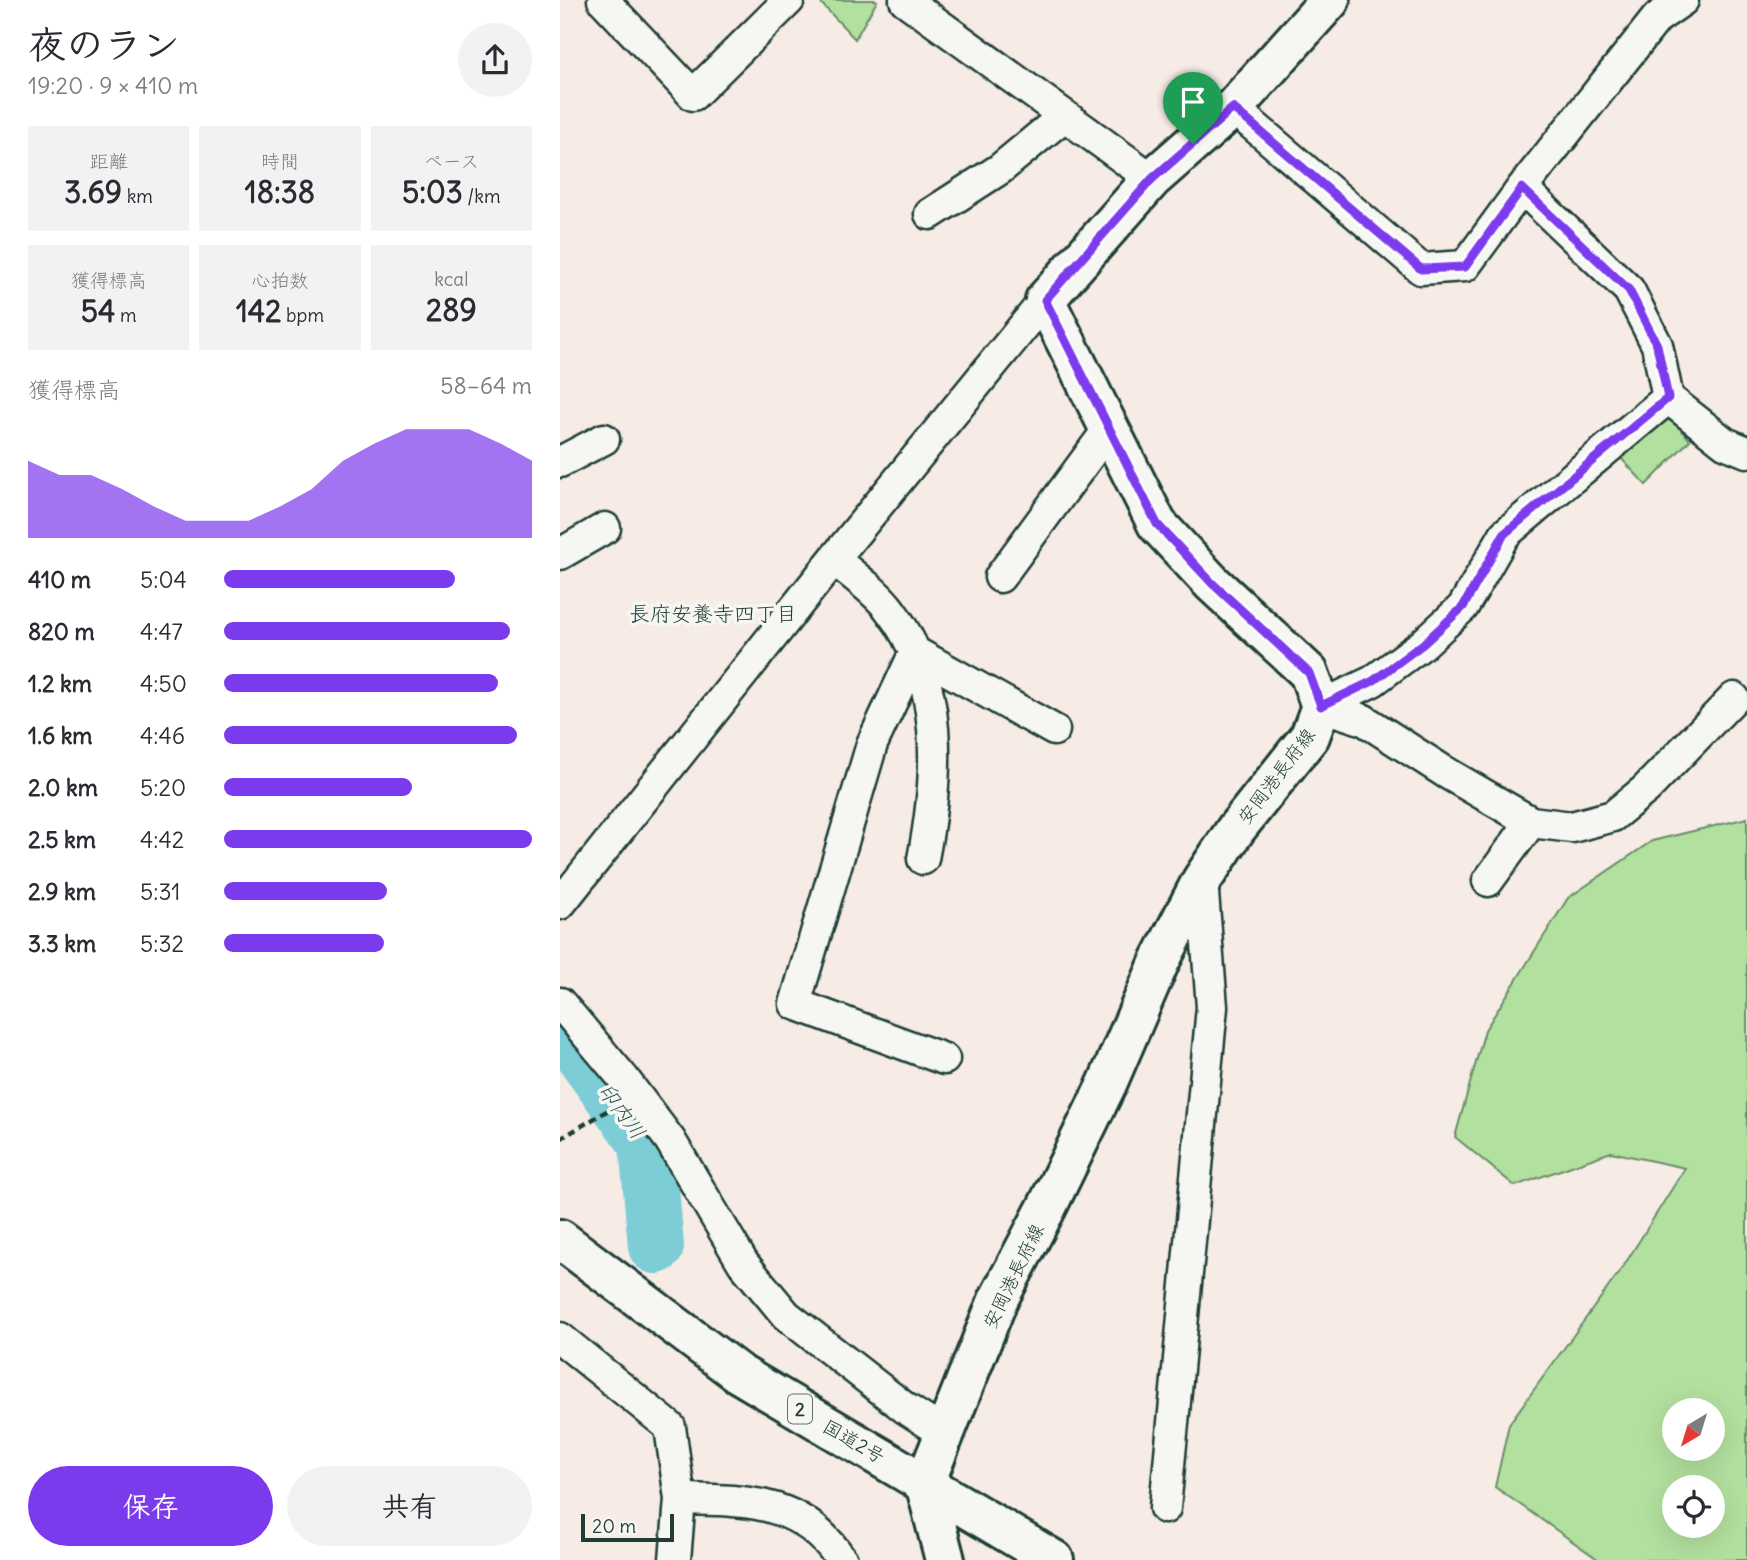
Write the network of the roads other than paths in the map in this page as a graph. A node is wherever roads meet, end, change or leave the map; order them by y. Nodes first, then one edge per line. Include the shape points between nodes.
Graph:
1 (603, 0) edge
2 (789, 0) edge
3 (905, 0) edge
4 (1330, 0) edge
5 (1683, 0) edge
6 (1233, 108) junction
7 (1064, 116) junction
8 (1152, 179) junction
9 (1522, 188) junction
10 (930, 214) dead end
11 (1045, 300) junction
12 (1668, 398) junction
13 (1110, 427) junction
14 (604, 439) dead end
15 (1747, 452) edge
16 (560, 462) edge
17 (605, 528) dead end
18 (560, 554) edge
19 (834, 559) junction
20 (1000, 577) dead end
21 (915, 652) junction
22 (1734, 698) dead end
23 (1321, 706) junction
24 (1054, 730) dead end
25 (1531, 822) junction
26 (923, 859) dead end
27 (1202, 880) junction
28 (1488, 881) dead end
29 (560, 904) edge
30 (560, 1003) edge
31 (944, 1059) dead end
32 (560, 1238) edge
33 (560, 1338) edge
34 (944, 1433) junction
35 (925, 1483) junction
36 (690, 1499) junction
37 (1165, 1507) dead end
38 (675, 1560) edge
39 (842, 1560) edge
40 (945, 1560) edge
41 (1054, 1560) edge

1 - 2 street via 693,94
3 - 7 street
4 - 6 main road
5 - 9 street via 1657,18
6 - 8 main road
6 - 9 street via 1421,269 1465,267
7 - 8 street
7 - 10 street via 1000,169
8 - 11 main road
9 - 12 street via 1629,290 1657,345
11 - 13 main road, 安岡港長府線
11 - 19 street
12 - 15 street via 1725,443
12 - 23 street via 1504,534 1463,607 1423,644 1373,681
13 - 20 street
13 - 23 main road, 安岡港長府線 via 1157,524 1212,583 1309,673
14 - 16 street
17 - 18 street
19 - 21 street via 890,609
19 - 29 street
21 - 24 street
21 - 26 street via 933,722 932,810
21 - 31 street via 872,744 795,1004
22 - 25 street via 1646,789 1613,816 1572,827
23 - 25 street via 1364,720
23 - 27 main road, 安岡港長府線 via 1310,736
25 - 28 street
27 - 34 main road, 安岡港長府線 via 1160,961 1107,1084 998,1300
27 - 37 street via 1212,1007
30 - 34 street via 670,1140 743,1264 786,1315
32 - 35 main road, 国道2号 / 2 via 738,1373
33 - 36 street via 670,1426
34 - 35 main road, 安岡港長府線
35 - 40 main road
35 - 41 main road, 国道2号 / 2
36 - 38 street
36 - 39 street via 754,1501 803,1519 830,1542

